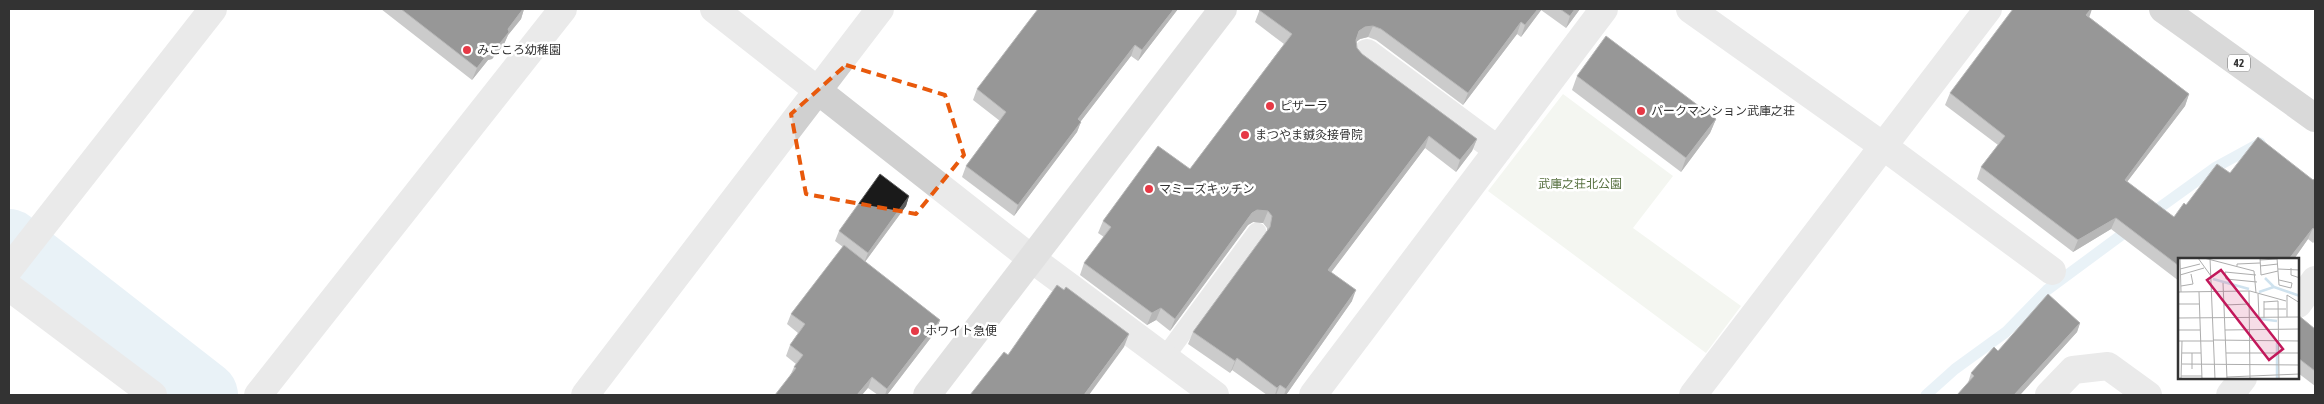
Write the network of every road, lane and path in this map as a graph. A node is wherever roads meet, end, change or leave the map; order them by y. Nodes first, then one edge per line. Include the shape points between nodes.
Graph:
1 (213, 9) edge
2 (563, 9) edge
3 (714, 9) edge
4 (880, 9) edge
5 (1224, 9) edge
6 (1604, 9) edge
7 (1690, 9) edge
8 (2163, 9) edge
9 (1986, 10) edge
10 (1368, 52) dead end
11 (816, 91) junction
12 (2315, 118) edge
13 (1883, 146) junction
14 (1498, 150) junction
15 (1256, 232) dead end
16 (1032, 259) junction
17 (15, 265) edge
18 (2052, 271) dead end
19 (2315, 280) edge
20 (2299, 303) edge
21 (1164, 358) junction
22 (2242, 379) edge
23 (153, 395) edge
24 (258, 395) edge
25 (585, 395) edge
26 (927, 395) edge
27 (1215, 395) edge
28 (1313, 395) edge
29 (1693, 395) edge
30 (2049, 395) edge
31 (2148, 395) edge
32 (2230, 395) edge

1 - 17 street
2 - 24 street
3 - 11 street
4 - 11 street
5 - 16 street
6 - 14 street
7 - 13 street
8 - 12 main road, 42
9 - 13 street
10 - 14 street
11 - 16 street
11 - 25 street
13 - 18 street
13 - 29 street
14 - 28 street
15 - 21 lane
16 - 21 street
16 - 26 street
17 - 23 street
19 - 20 street
21 - 27 street
22 - 32 street
30 - 31 street via 2073,370 2108,366

